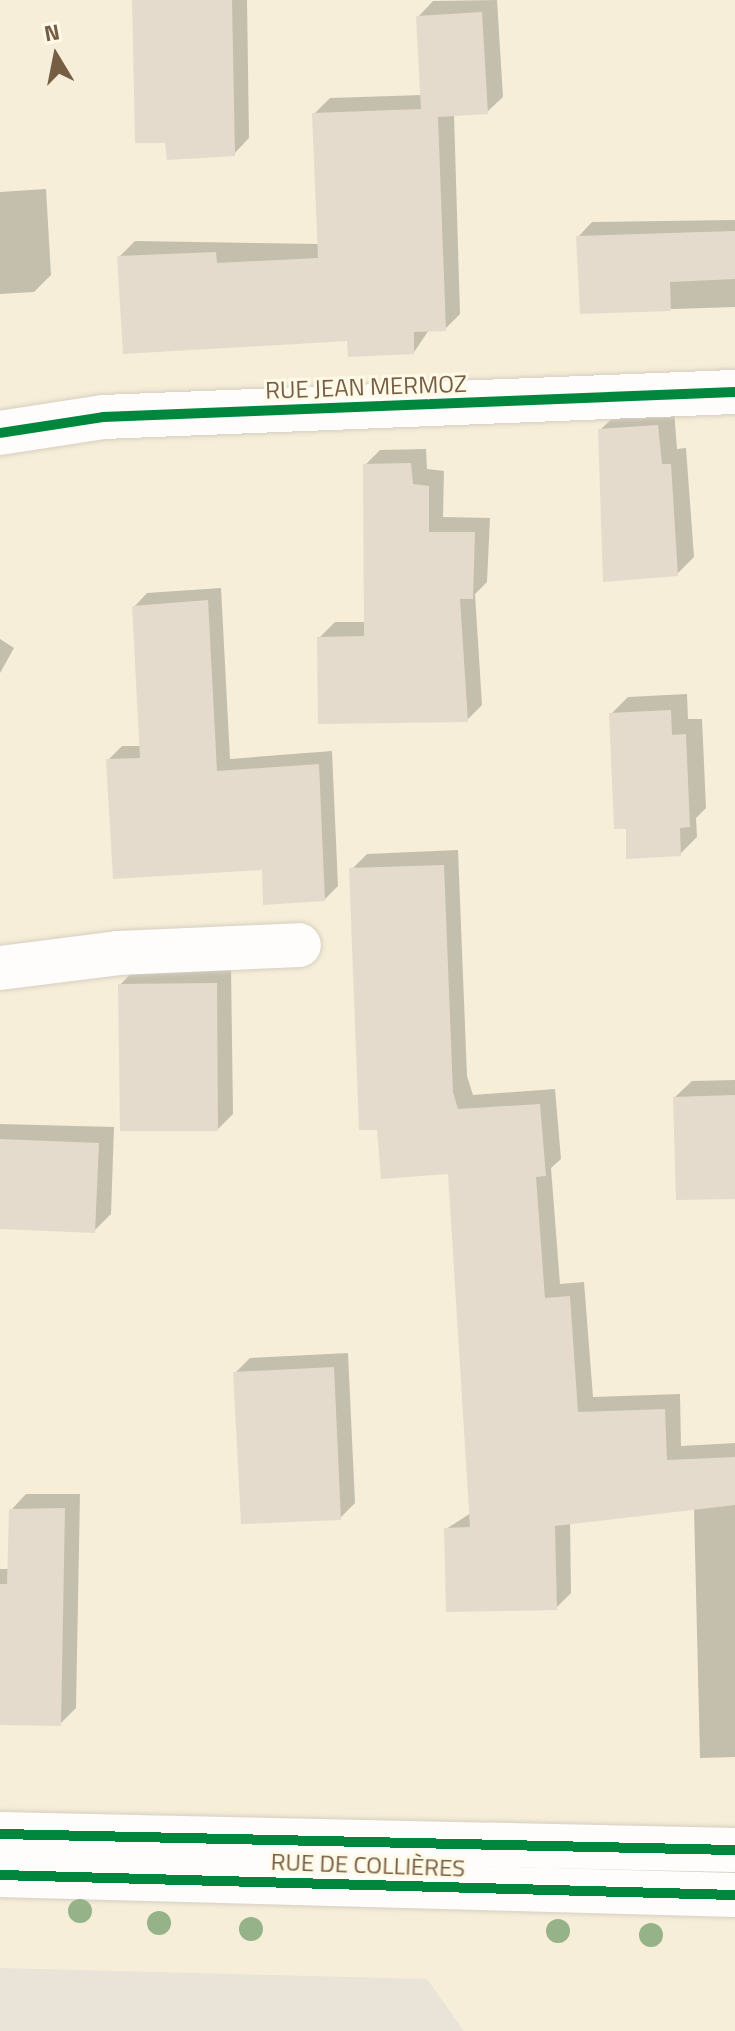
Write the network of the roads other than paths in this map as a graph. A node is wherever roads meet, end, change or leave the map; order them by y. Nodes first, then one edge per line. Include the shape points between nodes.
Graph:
1 (735, 392) edge
2 (0, 433) edge
3 (299, 945) dead end
4 (0, 968) edge
5 (0, 1834) edge
6 (735, 1850) edge
7 (0, 1875) edge
8 (735, 1895) edge

1 - 2 main road, RUE JEAN MERMOZ via 103,417
3 - 4 main road via 118,953
5 - 6 main road, RUE DE COLLIÈRES
7 - 8 main road, RUE DE COLLIÈRES

